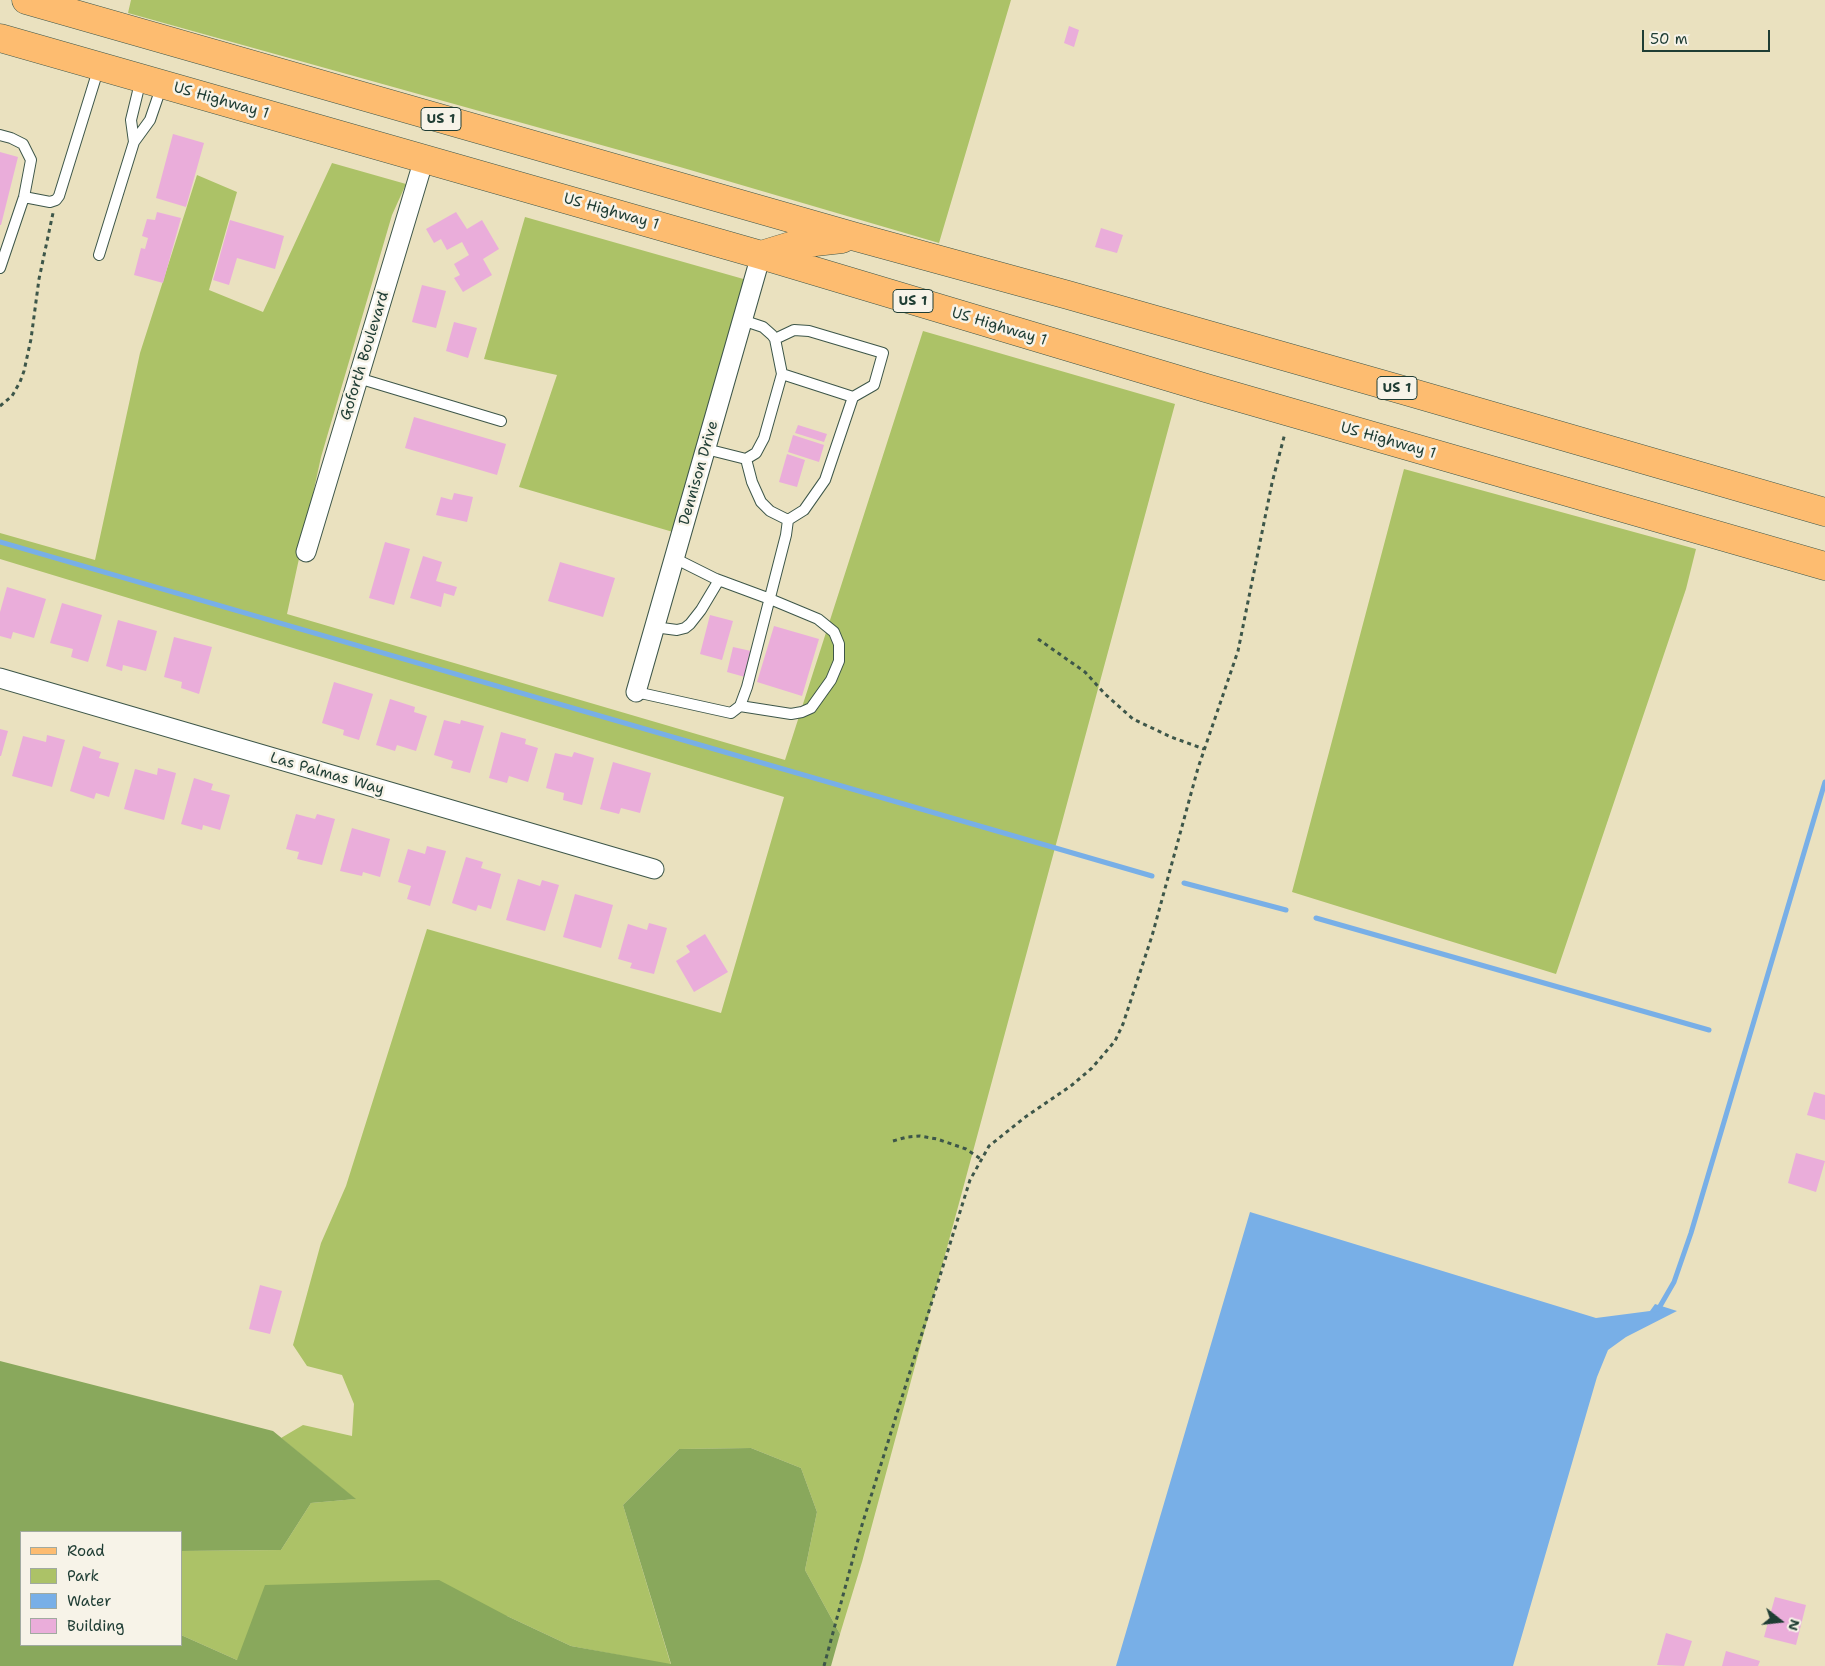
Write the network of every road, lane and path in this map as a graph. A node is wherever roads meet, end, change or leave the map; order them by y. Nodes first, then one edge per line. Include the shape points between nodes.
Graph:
1 (26, 0) edge
2 (0, 38) edge
3 (100, 66) junction
4 (152, 81) junction
5 (0, 136) edge
6 (134, 142) junction
7 (424, 159) junction
8 (24, 197) junction
9 (56, 200) junction
10 (856, 237) junction
11 (99, 255) dead end
12 (762, 255) junction
13 (0, 268) edge
14 (742, 320) junction
15 (775, 339) junction
16 (782, 374) junction
17 (358, 378) junction
18 (853, 397) junction
19 (0, 406) edge
20 (1290, 413) junction
21 (501, 421) dead end
22 (706, 449) junction
23 (746, 459) junction
24 (1825, 512) edge
25 (788, 520) junction
26 (306, 552) dead end
27 (674, 558) junction
28 (1825, 566) edge
29 (719, 580) junction
30 (770, 599) junction
31 (654, 627) junction
32 (1038, 640) dead end
33 (0, 678) edge
34 (636, 692) joint
35 (740, 706) junction
36 (1204, 749) junction
37 (654, 869) dead end
38 (893, 1141) dead end
39 (981, 1159) junction
40 (824, 1666) edge

1 - 10 main road, US 1
2 - 3 main road, US Highway 1 / US 1
3 - 4 main road, US Highway 1 / US 1
3 - 9 lane via 63,190
4 - 6 lane via 150,120
4 - 6 lane via 131,120
4 - 7 main road, US Highway 1 / US 1
5 - 8 lane via 19,141 30,155
6 - 11 lane
7 - 12 main road, US Highway 1 / US 1
7 - 17 street, Goforth Boulevard
8 - 9 lane via 50,202
8 - 13 lane
9 - 19 path via 24,370 12,396
10 - 12 main road via 796,244
10 - 24 main road, US 1
12 - 14 street, Dennison Drive
12 - 20 main road, US Highway 1 / US 1
14 - 15 lane via 763,327
14 - 22 street, Dennison Drive
15 - 16 lane
15 - 18 lane via 794,330 809,331 883,353 874,384
16 - 18 lane
16 - 23 lane via 764,438 756,452
17 - 21 lane
17 - 26 street, Goforth Boulevard
18 - 25 lane via 825,480 804,510
20 - 28 main road, US Highway 1 / US 1
20 - 36 path via 1272,483 1238,651
22 - 23 lane
22 - 27 street, Dennison Drive
23 - 25 lane via 761,502
25 - 30 lane
27 - 29 lane
27 - 31 street, Dennison Drive
29 - 30 lane
29 - 31 lane via 690,624 677,630
30 - 35 lane
30 - 35 lane via 818,619 834,632 839,644 839,661 831,680 811,708 791,714
31 - 34 street, Dennison Drive
32 - 36 path via 1086,672 1133,719
33 - 37 street, Las Palmas Way
34 - 35 lane via 731,713
36 - 39 path via 1140,978 1115,1041 1092,1068 989,1146
38 - 39 path via 920,1136 966,1149
39 - 40 path via 970,1180 862,1525

